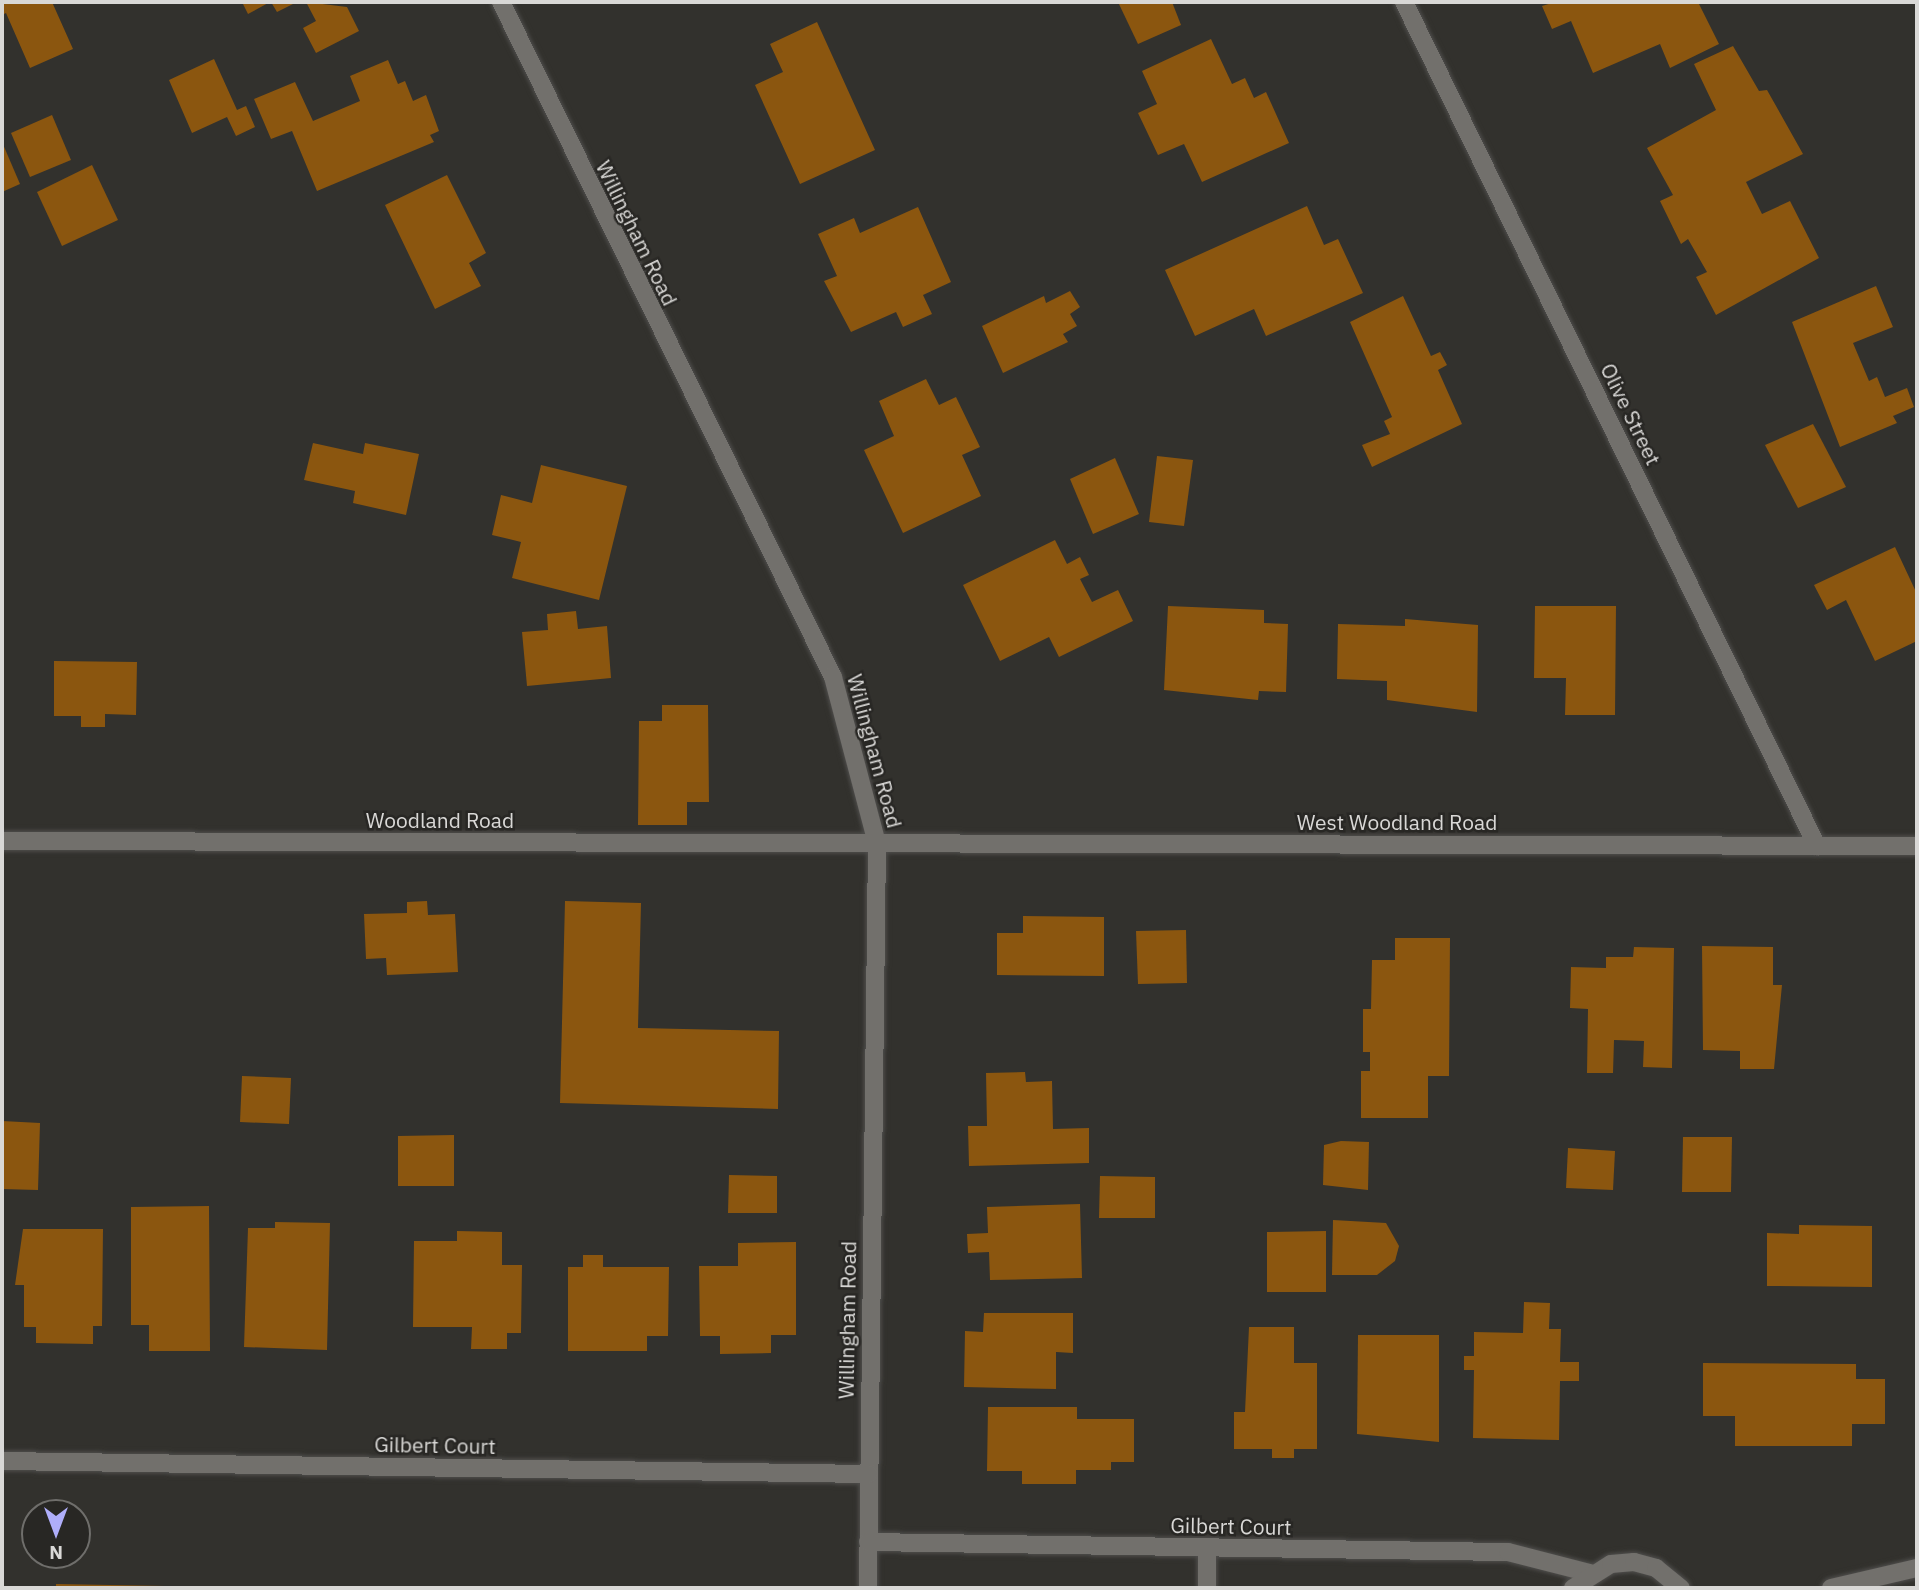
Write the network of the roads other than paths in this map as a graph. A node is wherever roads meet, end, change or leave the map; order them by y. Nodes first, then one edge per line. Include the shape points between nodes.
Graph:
1 (501, 2) edge
2 (1404, 2) edge
3 (2, 841) edge
4 (877, 843) junction
5 (1817, 846) junction
6 (1917, 846) edge
7 (2, 1461) edge
8 (869, 1474) junction
9 (868, 1542) junction
10 (1206, 1548) junction
11 (1917, 1568) edge
12 (1590, 1573) junction
13 (868, 1588) edge
14 (1207, 1588) edge
15 (1573, 1588) edge
16 (1681, 1588) edge
17 (1831, 1588) edge

1 - 4 street, Willingham Road via 833,677
2 - 5 street, Olive Street
3 - 4 street, Woodland Road
4 - 5 street, West Woodland Road
4 - 8 street, Willingham Road
5 - 6 street, West Woodland Road
7 - 8 street, Gilbert Court
8 - 9 street, Willingham Road
9 - 10 street, Gilbert Court
9 - 13 street, Willingham Road
10 - 12 street, Gilbert Court via 1508,1552
10 - 14 street
11 - 17 street
12 - 15 street
12 - 16 street via 1634,1562 1656,1568

